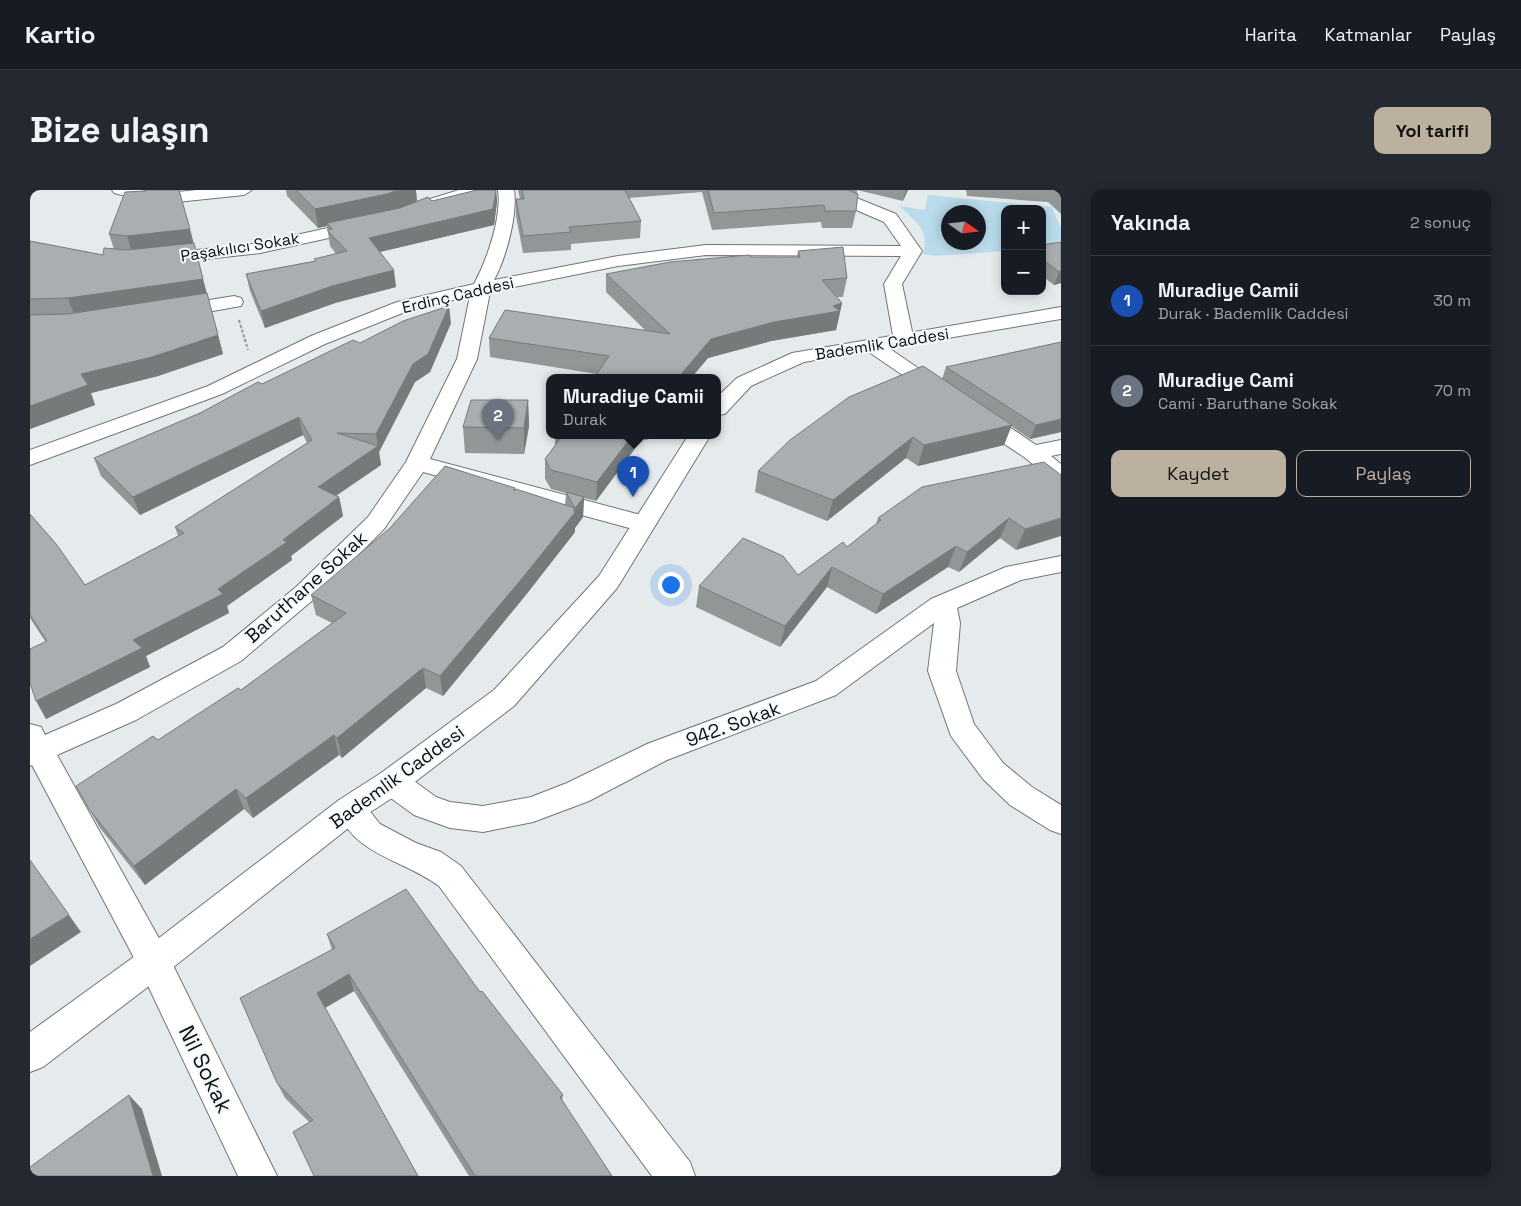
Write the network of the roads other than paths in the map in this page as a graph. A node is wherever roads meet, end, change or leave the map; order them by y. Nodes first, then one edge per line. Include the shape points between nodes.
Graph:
1 (120, 190) edge
2 (244, 190) edge
3 (475, 190) edge
4 (506, 190) edge
5 (824, 190) edge
6 (422, 208) edge
7 (385, 220) edge
8 (913, 251) junction
9 (143, 261) edge
10 (481, 288) junction
11 (234, 302) dead end
12 (1061, 313) edge
13 (157, 314) edge
14 (904, 341) junction
15 (873, 346) junction
16 (721, 405) edge
17 (697, 439) edge
18 (1061, 447) edge
19 (1032, 452) junction
20 (30, 458) edge
21 (417, 463) junction
22 (1061, 475) edge
23 (644, 524) junction
24 (1061, 564) edge
25 (940, 604) junction
26 (33, 746) edge
27 (392, 782) junction
28 (350, 809) junction
29 (1061, 821) edge
30 (154, 962) junction
31 (30, 1054) edge
32 (258, 1176) edge
33 (676, 1176) edge

1 - 2 street via 158,199
3 - 6 street
4 - 10 street, Baruthane Sokak via 508,202 501,234 490,271
5 - 8 street via 890,218
7 - 9 street, Paşakılıcı Sokak via 260,248
8 - 10 street, Erdinç Caddesi via 706,250 618,261
8 - 14 street via 893,284
10 - 20 street, Erdinç Caddesi via 404,306 318,340 215,390
10 - 21 street, Baruthane Sokak via 467,359
11 - 13 street
12 - 14 street, Bademlik Caddesi
14 - 15 street, Bademlik Caddesi
15 - 16 street, Bademlik Caddesi via 799,357 744,382
15 - 19 street
17 - 23 street, Bademlik Caddesi
18 - 19 street
19 - 22 street
21 - 23 street
21 - 26 street, Baruthane Sokak via 376,523 305,593 232,654 126,712
23 - 27 street, Bademlik Caddesi via 608,582 504,698
24 - 25 street, 942. Sokak via 1015,572
25 - 27 street, 942. Sokak via 826,688 657,752 578,792 533,809 482,819 450,815 426,806
25 - 29 street via 946,612 947,623 942,671 962,728 993,771 1021,796
26 - 30 street, Nil Sokak
27 - 28 street, Bademlik Caddesi
28 - 30 street, Bademlik Caddesi
28 - 33 street via 369,833 405,853 430,862 450,876
30 - 31 street, Bademlik Caddesi
30 - 32 street, Nil Sokak

